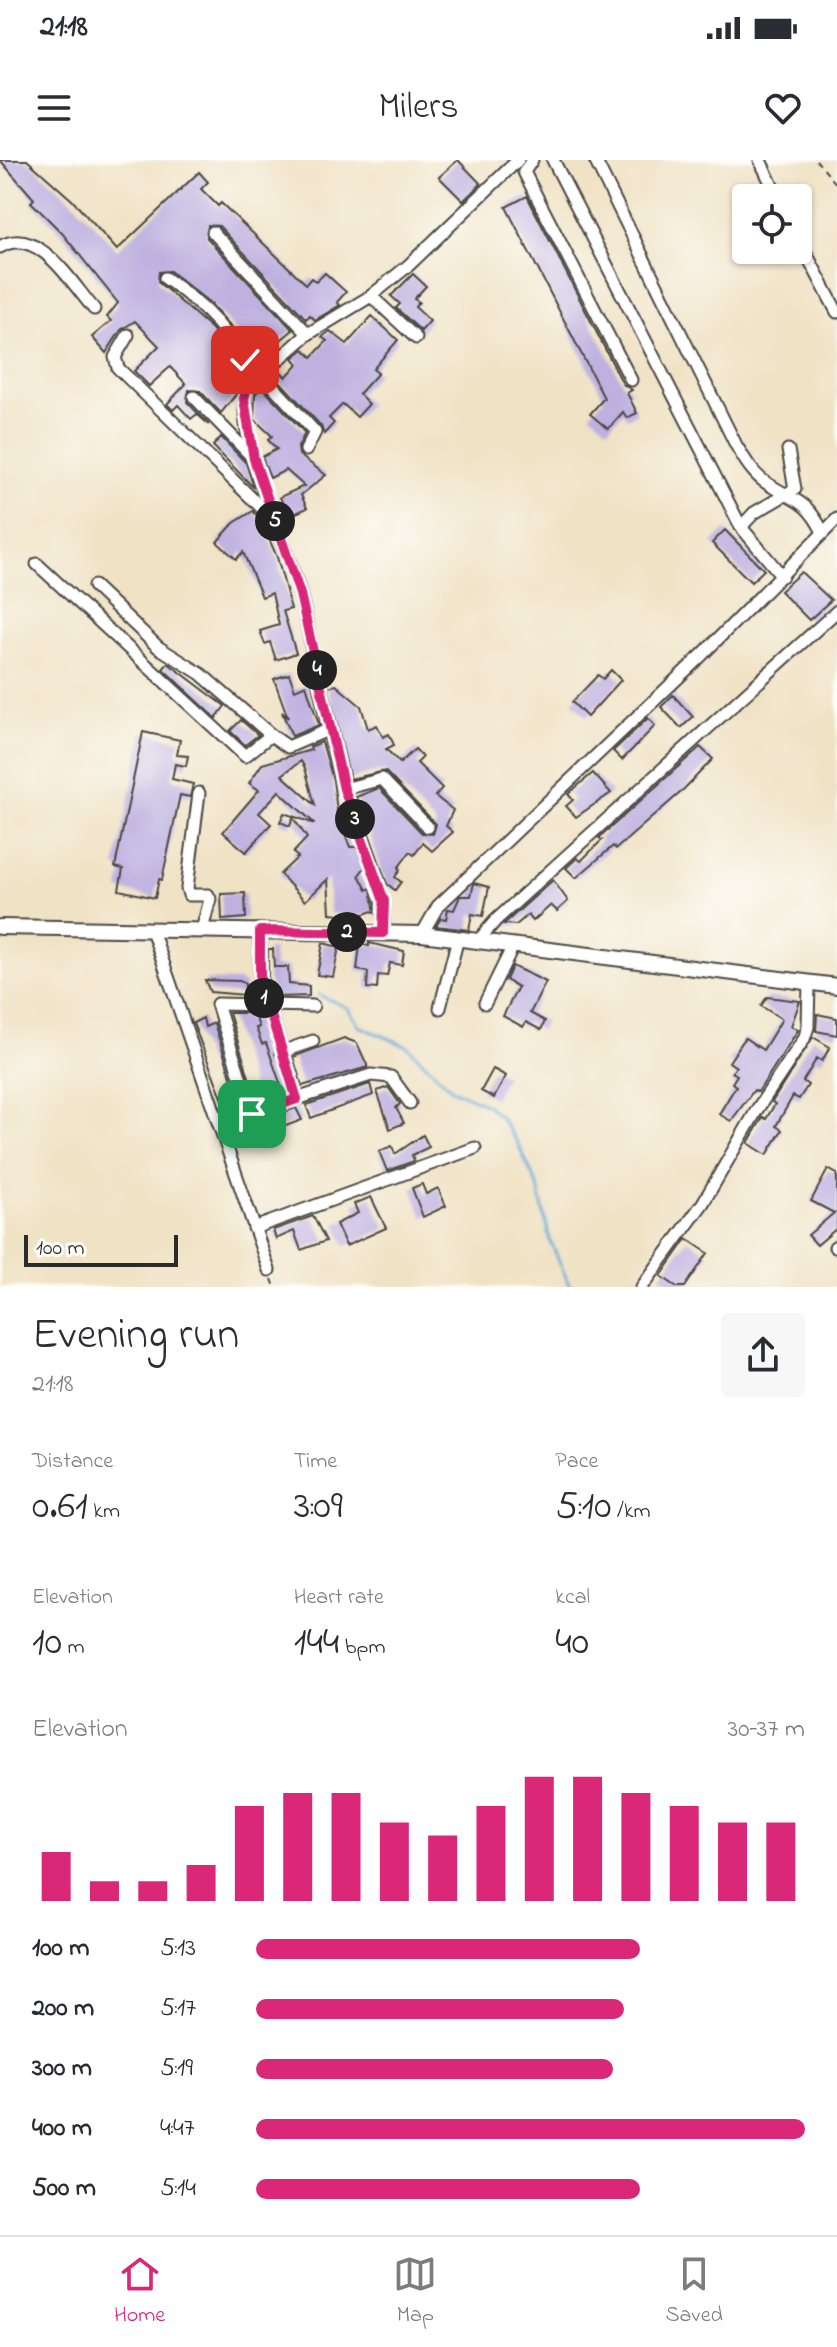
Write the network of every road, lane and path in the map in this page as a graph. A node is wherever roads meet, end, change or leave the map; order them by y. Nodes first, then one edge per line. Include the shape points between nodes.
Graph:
1 (518, 160) edge
2 (532, 160) edge
3 (553, 160) edge
4 (595, 160) edge
5 (760, 160) edge
6 (816, 160) edge
7 (771, 184) edge
8 (837, 185) edge
9 (213, 232) dead end
10 (0, 247) edge
11 (812, 264) edge
12 (165, 278) dead end
13 (371, 296) junction
14 (94, 309) dead end
15 (837, 312) edge
16 (308, 334) junction
17 (128, 335) dead end
18 (416, 338) dead end
19 (257, 377) junction
20 (631, 380) dead end
21 (194, 397) dead end
22 (306, 450) dead end
23 (788, 450) dead end
24 (254, 459) junction
25 (789, 495) junction
26 (837, 519) edge
27 (275, 521) junction
28 (741, 527) junction
29 (823, 532) junction
30 (37, 564) dead end
31 (782, 576) junction
32 (94, 586) dead end
33 (837, 611) edge
34 (330, 729) junction
35 (271, 735) junction
36 (344, 789) junction
37 (199, 793) dead end
38 (428, 827) dead end
39 (0, 927) edge
40 (152, 930) junction
41 (202, 930) junction
42 (260, 931) junction
43 (383, 933) junction
44 (422, 934) junction
45 (458, 938) junction
46 (478, 941) junction
47 (513, 946) junction
48 (809, 982) junction
49 (837, 986) edge
50 (265, 1003) junction
51 (485, 1003) dead end
52 (313, 1006) dead end
53 (440, 1008) dead end
54 (313, 1041) dead end
55 (281, 1052) junction
56 (297, 1099) junction
57 (410, 1103) dead end
58 (252, 1114) junction
59 (219, 1124) junction
60 (475, 1148) dead end
61 (254, 1228) junction
62 (269, 1270) dead end
63 (642, 1287) edge

1 - 13 street
2 - 20 street via 524,172
3 - 28 street
4 - 25 street via 736,445 751,470
5 - 7 street
6 - 8 path
9 - 16 street
10 - 14 street via 12,239 40,248
11 - 15 street
12 - 19 street via 227,334
13 - 16 street
13 - 18 street
16 - 19 street
17 - 27 street via 115,357 118,368
19 - 22 street via 315,432
19 - 24 street via 244,399
21 - 24 street
23 - 25 street via 795,478
24 - 27 street
25 - 28 street via 754,513
25 - 29 street via 810,508
26 - 29 street
27 - 34 street via 300,594
28 - 31 street
29 - 31 street
30 - 35 street via 245,756
31 - 44 street via 438,906
32 - 35 street via 158,647 201,674
33 - 46 street
34 - 35 street via 288,747
34 - 36 street
36 - 38 street via 382,779
36 - 43 street via 384,901
37 - 41 street via 187,888 189,895 210,899
39 - 40 main road
40 - 41 main road
40 - 59 street
41 - 42 main road
42 - 43 main road
42 - 50 street
43 - 44 main road
44 - 45 main road
45 - 46 main road
45 - 53 street
46 - 47 main road
47 - 48 main road
47 - 51 street
48 - 49 main road
48 - 63 street via 804,1039 703,1203
50 - 52 street
50 - 55 street
50 - 58 street via 221,1002 216,1009
54 - 55 street
55 - 56 street
56 - 57 street via 382,1074 398,1083
56 - 58 street
58 - 59 street
59 - 61 street
60 - 61 street
61 - 62 street

